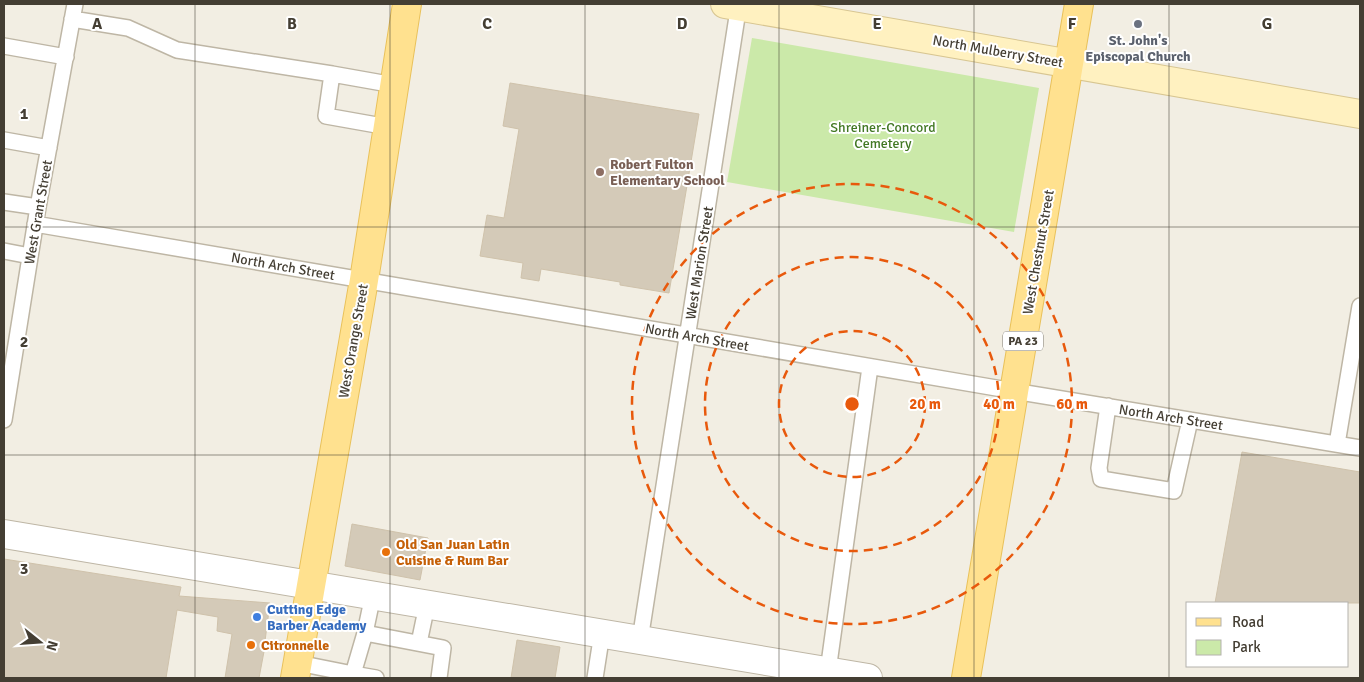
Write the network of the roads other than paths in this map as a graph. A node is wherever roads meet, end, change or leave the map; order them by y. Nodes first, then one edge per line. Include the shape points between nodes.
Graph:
1 (75, 4) edge
2 (407, 4) edge
3 (734, 4) edge
4 (1079, 4) edge
5 (72, 19) junction
6 (4, 46) edge
7 (66, 57) junction
8 (1069, 64) junction
9 (332, 74) junction
10 (394, 85) junction
11 (1360, 114) edge
12 (388, 127) junction
13 (4, 140) edge
14 (49, 148) junction
15 (4, 202) edge
16 (38, 207) junction
17 (35, 224) junction
18 (4, 251) edge
19 (30, 256) junction
20 (364, 280) junction
21 (1360, 306) edge
22 (688, 335) junction
23 (870, 366) junction
24 (1014, 391) junction
25 (1108, 406) junction
26 (4, 420) edge
27 (1190, 420) junction
28 (1337, 444) junction
29 (1360, 448) edge
30 (4, 534) edge
31 (311, 585) junction
32 (373, 595) junction
33 (427, 604) junction
34 (364, 633) junction
35 (602, 634) junction
36 (640, 640) junction
37 (419, 643) junction
38 (296, 671) edge
39 (828, 672) junction
40 (353, 676) edge
41 (376, 678) edge
42 (439, 678) edge
43 (595, 678) edge
44 (868, 678) edge
45 (966, 678) edge

1 - 5 lane, West Grant Street
2 - 10 main road, West Orange Street
3 - 8 street, North Mulberry Street
3 - 22 lane, West Marion Street
4 - 8 main road, West Chestnut Street / PA 23
5 - 7 lane, West Grant Street
5 - 9 lane via 128,28 177,50
6 - 7 lane
7 - 14 lane, West Grant Street
8 - 11 street, North Mulberry Street
8 - 24 main road, West Chestnut Street / PA 23
9 - 10 lane
9 - 12 lane via 326,116
10 - 12 main road, West Orange Street
12 - 20 main road, West Orange Street
13 - 14 lane
14 - 16 lane, West Grant Street
15 - 16 lane
16 - 17 lane, West Grant Street
17 - 19 lane, West Grant Street
17 - 20 lane, North Arch Street
18 - 19 lane
19 - 26 lane, West Grant Street
20 - 22 lane, North Arch Street
20 - 31 main road, West Orange Street
21 - 28 lane
22 - 23 lane, North Arch Street
22 - 36 lane, West Marion Street
23 - 24 lane, North Arch Street
23 - 39 lane
24 - 25 lane, North Arch Street
24 - 45 main road, West Chestnut Street / PA 23
25 - 27 lane, North Arch Street
25 - 27 lane via 1099,468 1101,479 1174,490
27 - 28 lane, North Arch Street
28 - 29 lane, North Arch Street
30 - 31 street
31 - 32 street
31 - 38 main road, West Orange Street
32 - 33 street
32 - 34 lane
33 - 35 street
33 - 37 lane
34 - 37 lane
34 - 40 lane
35 - 36 street
35 - 43 lane
36 - 39 street
37 - 42 lane via 443,648
38 - 40 lane
39 - 44 street
40 - 41 lane

